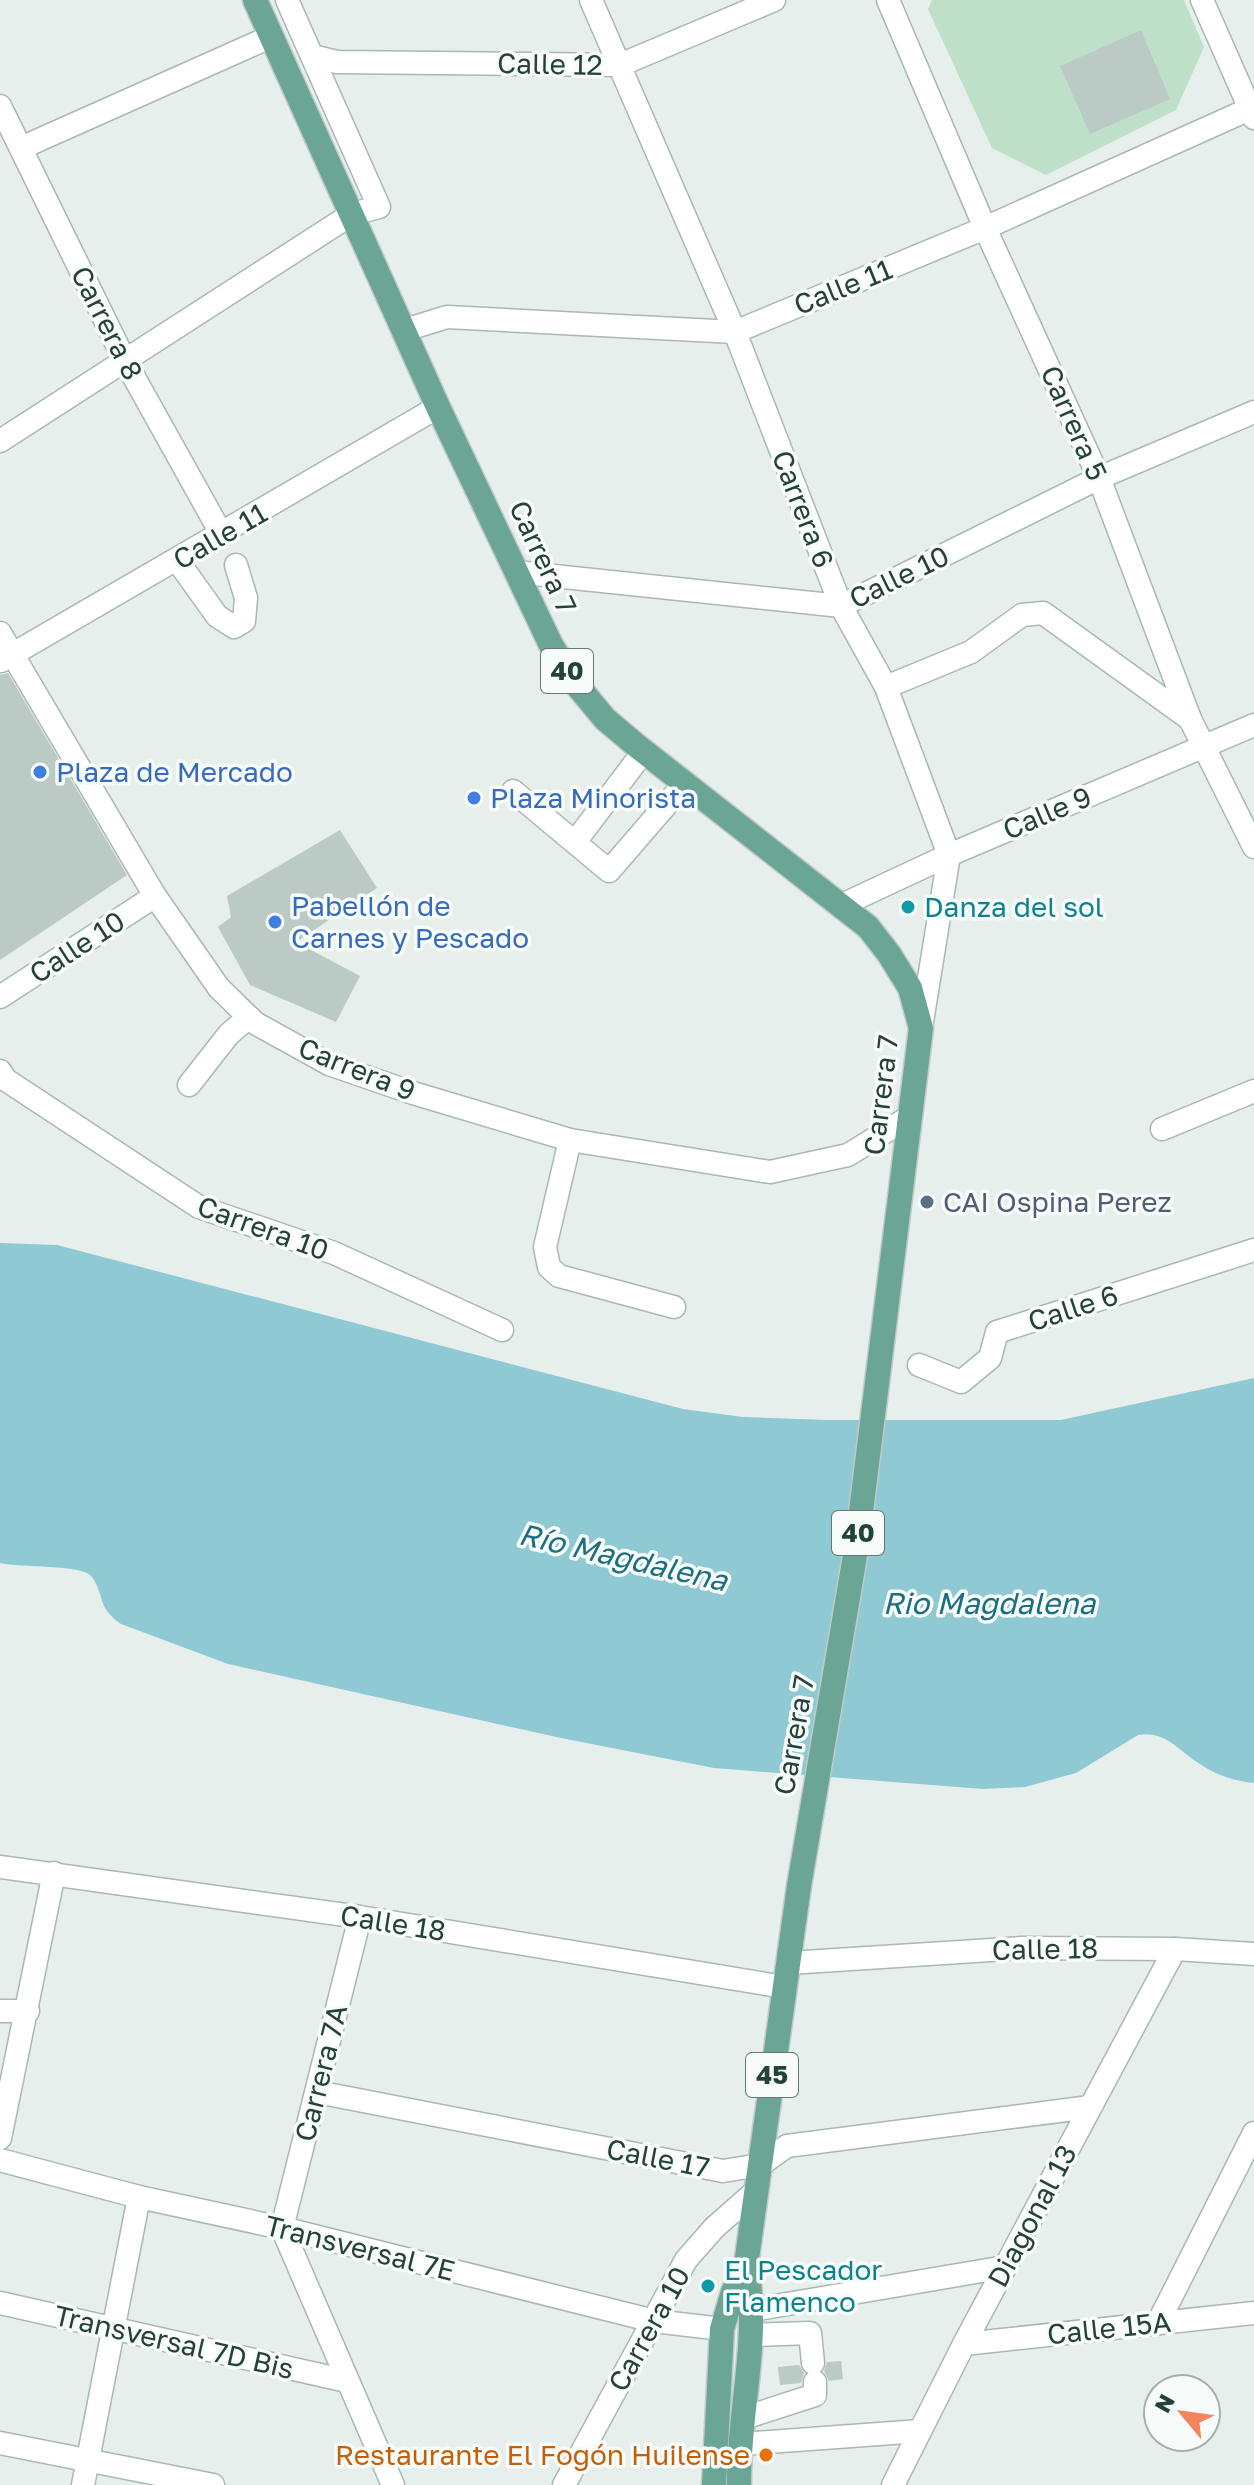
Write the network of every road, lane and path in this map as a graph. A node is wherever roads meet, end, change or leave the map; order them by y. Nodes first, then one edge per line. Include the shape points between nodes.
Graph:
1 (255, 0) edge
2 (287, 0) edge
3 (591, 0) edge
4 (774, 0) edge
5 (888, 0) edge
6 (1202, 0) edge
7 (270, 37) junction
8 (312, 56) junction
9 (620, 65) junction
10 (0, 106) edge
11 (1253, 111) edge
12 (21, 148) junction
13 (352, 214) junction
14 (985, 228) junction
15 (405, 330) junction
16 (735, 332) junction
17 (125, 361) junction
18 (438, 407) junction
19 (1254, 412) edge
20 (0, 441) edge
21 (1099, 478) junction
22 (222, 535) junction
23 (177, 560) junction
24 (236, 565) dead end
25 (516, 572) junction
26 (841, 606) junction
27 (0, 633) edge
28 (6, 657) edge
29 (886, 687) junction
30 (1190, 719) junction
31 (1254, 725) edge
32 (1204, 746) junction
33 (644, 751) junction
34 (685, 783) junction
35 (513, 791) dead end
36 (575, 842) junction
37 (1254, 847) edge
38 (949, 855) junction
39 (155, 896) junction
40 (842, 905) junction
41 (0, 997) edge
42 (249, 1017) junction
43 (921, 1028) junction
44 (0, 1071) edge
45 (189, 1085) dead end
46 (1254, 1091) edge
47 (909, 1117) junction
48 (1162, 1129) dead end
49 (570, 1140) junction
50 (1254, 1250) edge
51 (674, 1307) dead end
52 (502, 1330) dead end
53 (919, 1365) dead end
54 (0, 1867) edge
55 (54, 1873) junction
56 (799, 1886) joint
57 (360, 1917) junction
58 (1175, 1949) junction
59 (1254, 1954) edge
60 (789, 1963) junction
61 (784, 1987) junction
62 (0, 2011) edge
63 (28, 2011) junction
64 (317, 2092) junction
65 (1090, 2107) junction
66 (1254, 2133) edge
67 (0, 2138) edge
68 (0, 2160) edge
69 (760, 2165) junction
70 (756, 2191) junction
71 (139, 2197) junction
72 (282, 2228) junction
73 (746, 2265) junction
74 (1005, 2267) junction
75 (0, 2303) edge
76 (752, 2310) junction
77 (1254, 2313) edge
78 (654, 2321) junction
79 (1158, 2323) junction
80 (722, 2329) junction
81 (112, 2330) junction
82 (751, 2335) junction
83 (964, 2344) junction
84 (347, 2381) junction
85 (744, 2418) junction
86 (920, 2431) junction
87 (0, 2443) edge
88 (742, 2444) junction
89 (88, 2461) junction
90 (83, 2485) edge
91 (213, 2485) edge
92 (393, 2485) edge
93 (564, 2485) edge
94 (714, 2485) edge
95 (739, 2485) edge
96 (893, 2485) edge

1 - 7 main road, Carrera 7 / 40
2 - 8 street
3 - 9 street, Carrera 6
4 - 9 street, Calle 12
5 - 14 street, Carrera 5
6 - 11 street
7 - 12 street
7 - 13 main road, Carrera 7 / 40
8 - 9 street, Calle 12 via 337,62
8 - 13 street via 379,207
9 - 16 street, Carrera 6
10 - 12 street, Carrera 8
11 - 14 street, Calle 11
12 - 17 street, Carrera 8
13 - 15 main road, Carrera 7 / 40
13 - 17 street
14 - 16 street, Calle 11
14 - 21 street, Carrera 5
15 - 16 street, Calle 11 via 447,317
15 - 18 main road, Carrera 7 / 40
16 - 26 street, Carrera 6
17 - 20 street
17 - 22 street, Carrera 8
18 - 22 street, Calle 11
18 - 25 main road, Carrera 7 / 40
19 - 21 street, Calle 10
21 - 26 street, Calle 10
21 - 30 street, Carrera 5
22 - 23 street, Calle 11
23 - 24 street via 217,616 234,627 244,621 246,598
23 - 28 street, Calle 11
25 - 26 street, Calle 10
25 - 33 main road, Carrera 7 / 40 via 576,684 605,719
26 - 29 street, Carrera 6
27 - 28 street, Carrera 9
28 - 39 street, Carrera 9
29 - 30 street via 971,652 1022,615 1043,613
29 - 38 street, Carrera 6
30 - 32 street, Carrera 5
31 - 32 street, Calle 9
32 - 37 street, Carrera 5
32 - 38 street, Calle 9
33 - 34 main road, Carrera 7 / 40
33 - 36 street
34 - 36 street via 609,871
34 - 40 main road, Carrera 7 / 40
35 - 36 street
38 - 40 street, Calle 9
38 - 43 street, Carrera 6
39 - 41 street, Calle 10
39 - 42 street, Carrera 9 via 219,988
40 - 43 main road, Carrera 7 / 40 via 889,954 910,988
42 - 45 street
42 - 49 street, Carrera 9 via 329,1064
43 - 47 main road, Carrera 7 / 40
44 - 52 street, Carrera 10 via 19,1089 199,1207 334,1253
46 - 48 street
47 - 49 street, Carrera 9 via 848,1155 770,1172
47 - 56 main road, Carrera 7 / 40 via 857,1544
49 - 51 street via 545,1247 549,1267 559,1276
50 - 53 street, Calle 6 via 997,1332 990,1358 961,1382
54 - 55 street, Calle 18
55 - 57 street, Calle 18
55 - 63 street
56 - 60 main road, Carrera 7 / 45
57 - 61 street, Calle 18
57 - 64 street, Carrera 7A
58 - 59 street, Calle 18
58 - 60 street, Calle 18 via 1022,1948
58 - 65 street, Diagonal 13
60 - 61 main road, Carrera 7 / 45
61 - 69 main road, Carrera 7 / 45
62 - 63 street
63 - 67 street
64 - 69 street, Calle 17 via 723,2171
64 - 72 street, Carrera 7A
65 - 69 street, Calle 17 via 787,2146
65 - 74 street, Diagonal 13
66 - 79 street
68 - 71 street, Transversal 7E
69 - 70 main road, Carrera 7 / 45
70 - 73 main road, Carrera 7 / 45
70 - 78 street, Carrera 10 via 686,2260
71 - 72 street, Transversal 7E
71 - 81 street
72 - 78 street, Transversal 7E
72 - 84 street
73 - 76 main road, Carrera 7 / 45
73 - 80 main road, Carrera 7 / 45
74 - 76 street
74 - 83 street, Diagonal 13
75 - 81 street, Transversal 7D Bis
76 - 82 main road, Carrera 7 / 45
77 - 79 street, Calle 15A
78 - 80 street, Transversal 7E
78 - 93 street, Carrera 10
79 - 83 street, Calle 15A
80 - 94 main road, Carrera 7 / 45
81 - 84 street, Transversal 7D Bis
81 - 89 street
82 - 85 main road, Carrera 7 / 45
82 - 85 street via 810,2333 815,2395
83 - 86 street, Diagonal 13
84 - 92 street
85 - 88 main road, Carrera 7 / 45
86 - 88 street
86 - 96 street, Diagonal 13
87 - 89 street
88 - 95 main road, Carrera 7 / 45
89 - 90 street
89 - 91 street

